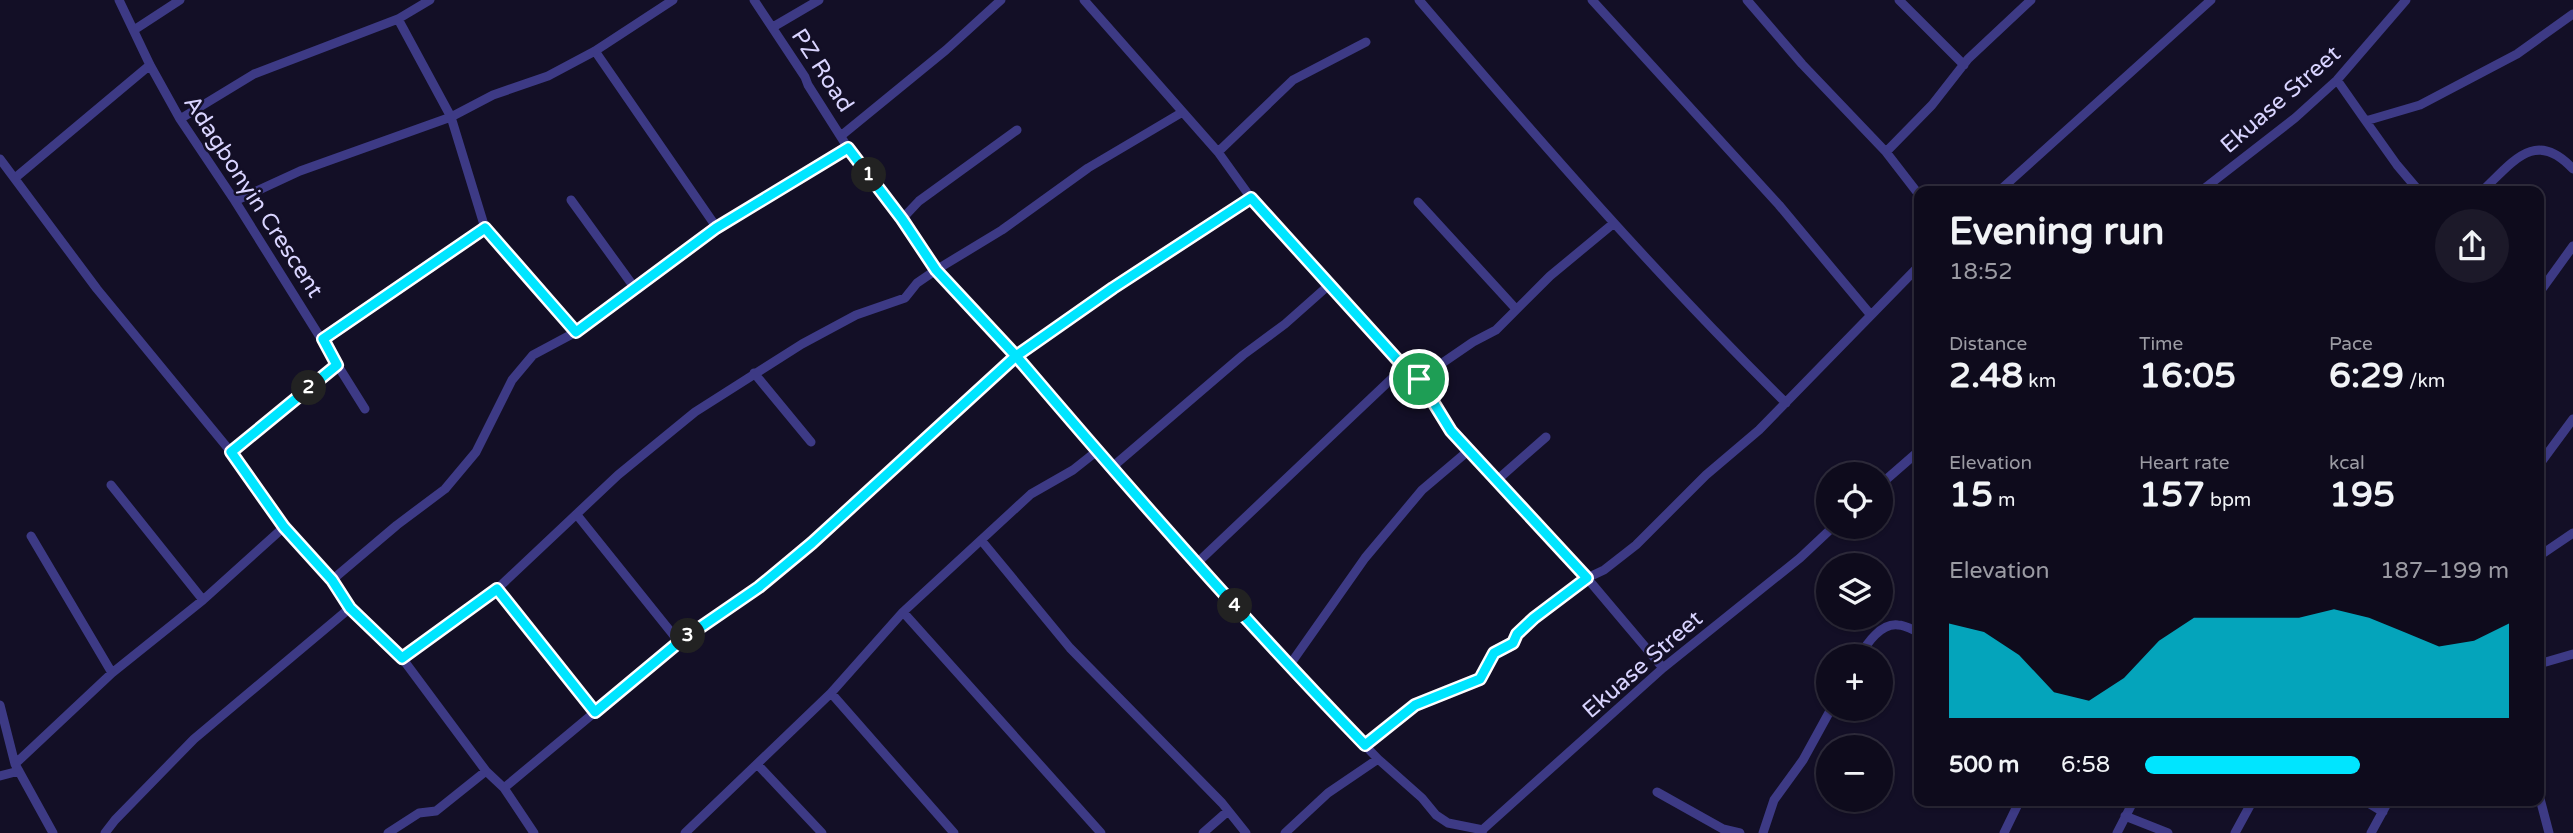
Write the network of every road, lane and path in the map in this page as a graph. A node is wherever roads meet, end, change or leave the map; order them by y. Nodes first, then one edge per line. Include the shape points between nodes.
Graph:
1 (119, 0) edge
2 (180, 0) edge
3 (430, 0) edge
4 (673, 0) edge
5 (754, 0) edge
6 (819, 0) edge
7 (1001, 0) edge
8 (1084, 0) edge
9 (1419, 0) edge
10 (1592, 0) edge
11 (1747, 0) edge
12 (1899, 0) edge
13 (2031, 0) edge
14 (2211, 0) edge
15 (2406, 0) edge
16 (2573, 14) edge
17 (398, 19) junction
18 (773, 27) junction
19 (134, 30) junction
20 (1366, 42) dead end
21 (594, 51) junction
22 (150, 65) junction
23 (1964, 65) junction
24 (2337, 80) junction
25 (1181, 113) junction
26 (451, 117) junction
27 (180, 119) junction
28 (2365, 120) junction
29 (1017, 130) dead end
30 (842, 135) junction
31 (848, 148) junction
32 (1218, 152) junction
33 (1886, 152) junction
34 (0, 159) edge
35 (2573, 169) edge
36 (15, 178) junction
37 (2005, 186) edge
38 (2215, 186) edge
39 (2415, 186) edge
40 (2488, 186) edge
41 (1914, 188) edge
42 (1251, 198) junction
43 (571, 200) dead end
44 (235, 201) junction
45 (1418, 202) dead end
46 (902, 219) junction
47 (1614, 223) junction
48 (485, 228) junction
49 (716, 228) junction
50 (2573, 246) edge
51 (936, 270) junction
52 (1914, 271) edge
53 (1329, 285) junction
54 (2544, 286) edge
55 (634, 288) junction
56 (1516, 309) junction
57 (1870, 314) junction
58 (576, 332) junction
59 (323, 339) junction
60 (1016, 356) junction
61 (337, 365) junction
62 (1404, 367) junction
63 (754, 373) junction
64 (1419, 379) junction
65 (1786, 403) junction
66 (365, 409) dead end
67 (2573, 419) edge
68 (1546, 437) dead end
69 (811, 442) dead end
70 (1097, 451) junction
71 (1468, 451) junction
72 (231, 452) junction
73 (1914, 455) edge
74 (2544, 458) edge
75 (1110, 469) junction
76 (1893, 474) edge
77 (1496, 481) junction
78 (111, 485) dead end
79 (577, 516) junction
80 (284, 527) junction
81 (2573, 533) edge
82 (31, 536) dead end
83 (1820, 539) edge
84 (981, 540) junction
85 (2544, 553) edge
86 (1196, 564) junction
87 (1587, 578) junction
88 (332, 580) junction
89 (497, 589) junction
90 (203, 600) junction
91 (350, 608) junction
92 (903, 612) junction
93 (1914, 631) edge
94 (679, 642) junction
95 (1869, 644) edge
96 (2573, 654) edge
97 (402, 658) junction
98 (2544, 663) edge
99 (1289, 666) junction
100 (1663, 668) junction
101 (113, 673) junction
102 (831, 693) junction
103 (0, 705) edge
104 (595, 712) junction
105 (1824, 721) edge
106 (1365, 745) junction
107 (1378, 759) junction
108 (757, 764) junction
109 (17, 767) junction
110 (486, 771) junction
111 (0, 776) edge
112 (504, 788) junction
113 (1657, 792) dead end
114 (2017, 806) edge
115 (2131, 806) edge
116 (2250, 806) edge
117 (2373, 806) edge
118 (2386, 806) edge
119 (2542, 806) edge
120 (1228, 811) junction
121 (2383, 812) junction
122 (2125, 816) junction
123 (530, 831) edge
124 (1481, 831) edge
125 (53, 833) edge
126 (105, 833) edge
127 (388, 833) edge
128 (685, 833) edge
129 (822, 833) edge
130 (954, 833) edge
131 (1101, 833) edge
132 (1203, 833) edge
133 (1246, 833) edge
134 (1285, 833) edge
135 (1741, 833) edge
136 (1763, 833) edge
137 (2004, 833) edge
138 (2117, 833) edge
139 (2168, 833) edge
140 (2235, 833) edge
141 (2371, 833) edge
142 (2549, 833) edge

1 - 19 street, Adagbonyin Crescent
2 - 19 street
3 - 17 street
4 - 21 street
5 - 18 street, PZ Road
6 - 18 street
7 - 30 street
8 - 25 street
9 - 47 street
10 - 57 street via 1779,205
11 - 33 street
12 - 23 street
13 - 23 street
14 - 37 street
15 - 24 street, Ekuase Street
16 - 28 street via 2517,54 2420,105
17 - 26 street
17 - 27 street via 254,74
18 - 30 street, PZ Road
19 - 22 street, Adagbonyin Crescent
20 - 32 street via 1293,80
21 - 26 street
21 - 49 street
22 - 27 street, Adagbonyin Crescent
22 - 36 street
23 - 33 street
24 - 28 street
24 - 38 street, Ekuase Street
25 - 32 street
25 - 51 street via 1088,168 1002,230
26 - 44 street
26 - 48 street
27 - 44 street, Adagbonyin Crescent
28 - 39 street
29 - 46 street via 919,201
30 - 31 street, PZ Road
31 - 46 street, PZ Road
31 - 49 street
32 - 42 street
33 - 41 street
34 - 36 street
35 - 40 street via 2553,151 2538,148 2525,152
36 - 72 street via 97,289
42 - 53 street
42 - 60 street
43 - 55 street
44 - 59 street, Adagbonyin Crescent
45 - 56 street
46 - 51 street, PZ Road
47 - 56 street
47 - 65 street via 1674,291
48 - 58 street
48 - 59 street
49 - 55 street
50 - 54 street
51 - 60 street, PZ Road
51 - 63 street via 905,298 856,315
52 - 57 street
53 - 62 street
53 - 75 street
55 - 58 street
56 - 64 street via 1496,330
57 - 65 street
58 - 88 street via 533,355 512,380 476,452 445,489
59 - 61 street, Adagbonyin Crescent
60 - 70 street, PZ Road
60 - 94 street via 812,543 759,587
61 - 66 street, Adagbonyin Crescent
61 - 72 street
62 - 64 street
62 - 86 street
63 - 69 street
63 - 79 street via 695,412 618,475
64 - 71 street
65 - 87 street via 1706,475 1656,528
67 - 74 street
68 - 77 street
70 - 75 street, PZ Road
70 - 84 street via 1031,495
71 - 77 street
71 - 99 street via 1422,490 1365,558
72 - 80 street
73 - 76 street
75 - 86 street, PZ Road
77 - 87 street
78 - 90 street
79 - 89 street
79 - 94 street
80 - 88 street
80 - 90 street
81 - 85 street
82 - 101 street
83 - 100 street, Ekuase Street
84 - 92 street
84 - 120 street via 1070,648
86 - 99 street, PZ Road
87 - 100 street
87 - 106 street via 1534,618 1513,643 1494,653 1480,679 1415,705
88 - 91 street
89 - 97 street
89 - 104 street
90 - 101 street
91 - 97 street
91 - 126 street via 194,739
92 - 102 street
92 - 131 street
93 - 95 street via 1886,626
94 - 104 street
96 - 98 street
97 - 110 street
99 - 106 street, PZ Road
100 - 124 street, Ekuase Street
101 - 109 street
102 - 108 street
102 - 130 street
103 - 109 street
104 - 112 street
105 - 136 street via 1774,800
106 - 107 street, PZ Road
107 - 124 street, PZ Road via 1436,815 1448,823
107 - 134 street via 1328,793
108 - 128 street
108 - 129 street
109 - 111 street
109 - 125 street
110 - 112 street
110 - 127 street via 436,811 419,813
112 - 123 street
113 - 135 street via 1723,829
114 - 137 street
115 - 122 street
116 - 140 street
117 - 121 street
118 - 121 street
119 - 142 street
120 - 132 street
120 - 133 street
121 - 141 street
122 - 138 street
122 - 139 street

